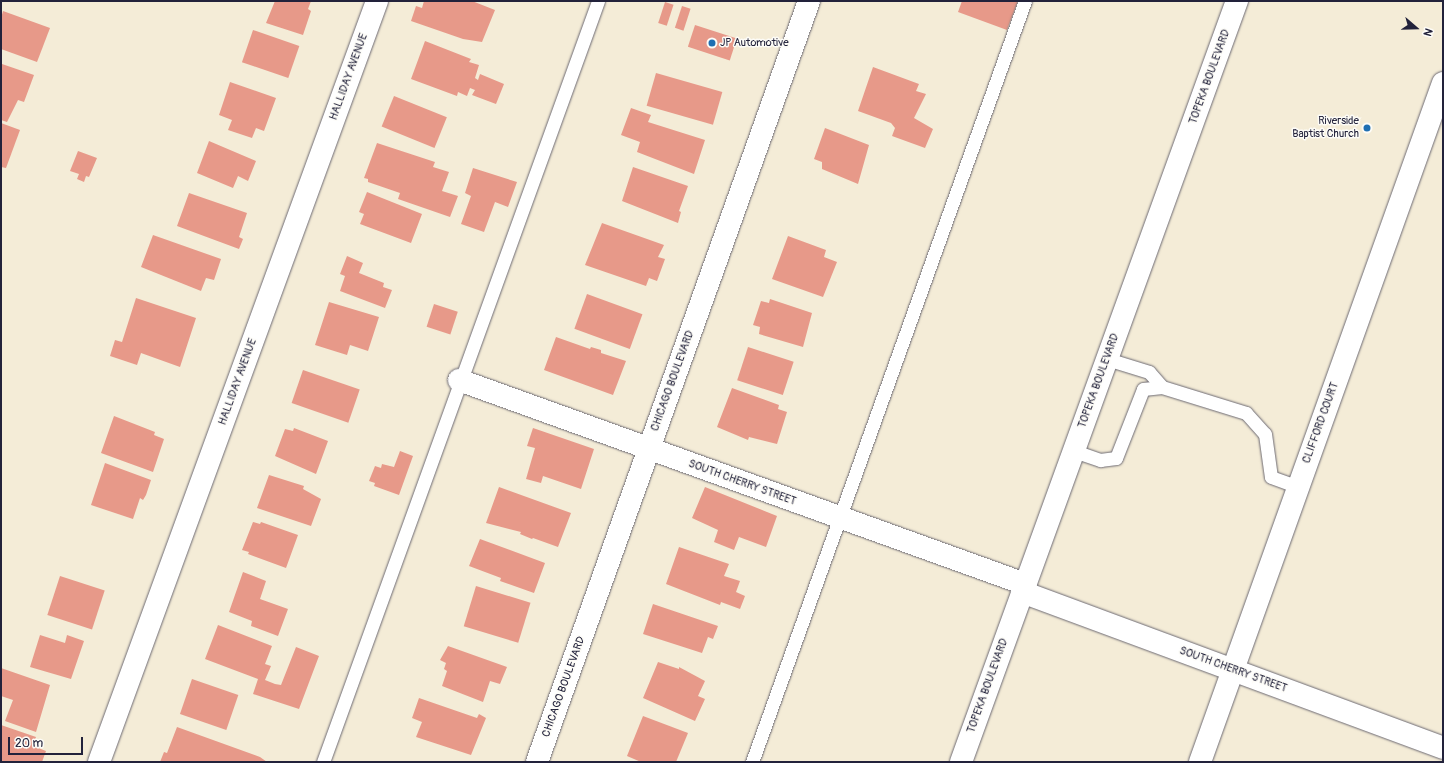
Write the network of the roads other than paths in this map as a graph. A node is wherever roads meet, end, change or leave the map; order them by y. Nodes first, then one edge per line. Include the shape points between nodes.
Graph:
1 (377, 1) edge
2 (598, 1) edge
3 (809, 1) edge
4 (1024, 1) edge
5 (1237, 1) edge
6 (1443, 83) edge
7 (1107, 360) junction
8 (459, 380) junction
9 (1162, 387) junction
10 (648, 449) junction
11 (1074, 451) junction
12 (1298, 488) junction
13 (839, 518) junction
14 (1024, 588) junction
15 (1233, 670) junction
16 (1443, 748) edge
17 (100, 762) edge
18 (323, 762) edge
19 (537, 762) edge
20 (752, 762) edge
21 (961, 762) edge
22 (1200, 762) edge

1 - 17 street, HALLIDAY AVENUE
2 - 8 lane
3 - 10 street, CHICAGO BOULEVARD
4 - 13 lane
5 - 7 street, TOPEKA BOULEVARD
6 - 12 street, CLIFFORD COURT
7 - 9 lane via 1149,372
7 - 11 street, TOPEKA BOULEVARD
8 - 10 street, SOUTH CHERRY STREET
8 - 18 lane
9 - 11 lane via 1143,389 1116,458 1100,460
9 - 12 lane via 1246,413 1265,434 1271,477
10 - 13 street, SOUTH CHERRY STREET
10 - 19 street, CHICAGO BOULEVARD
11 - 14 street, TOPEKA BOULEVARD
12 - 15 street, CLIFFORD COURT
13 - 14 street, SOUTH CHERRY STREET
13 - 20 lane
14 - 15 street, SOUTH CHERRY STREET
14 - 21 street, TOPEKA BOULEVARD
15 - 16 street, SOUTH CHERRY STREET
15 - 22 street, CLIFFORD COURT

